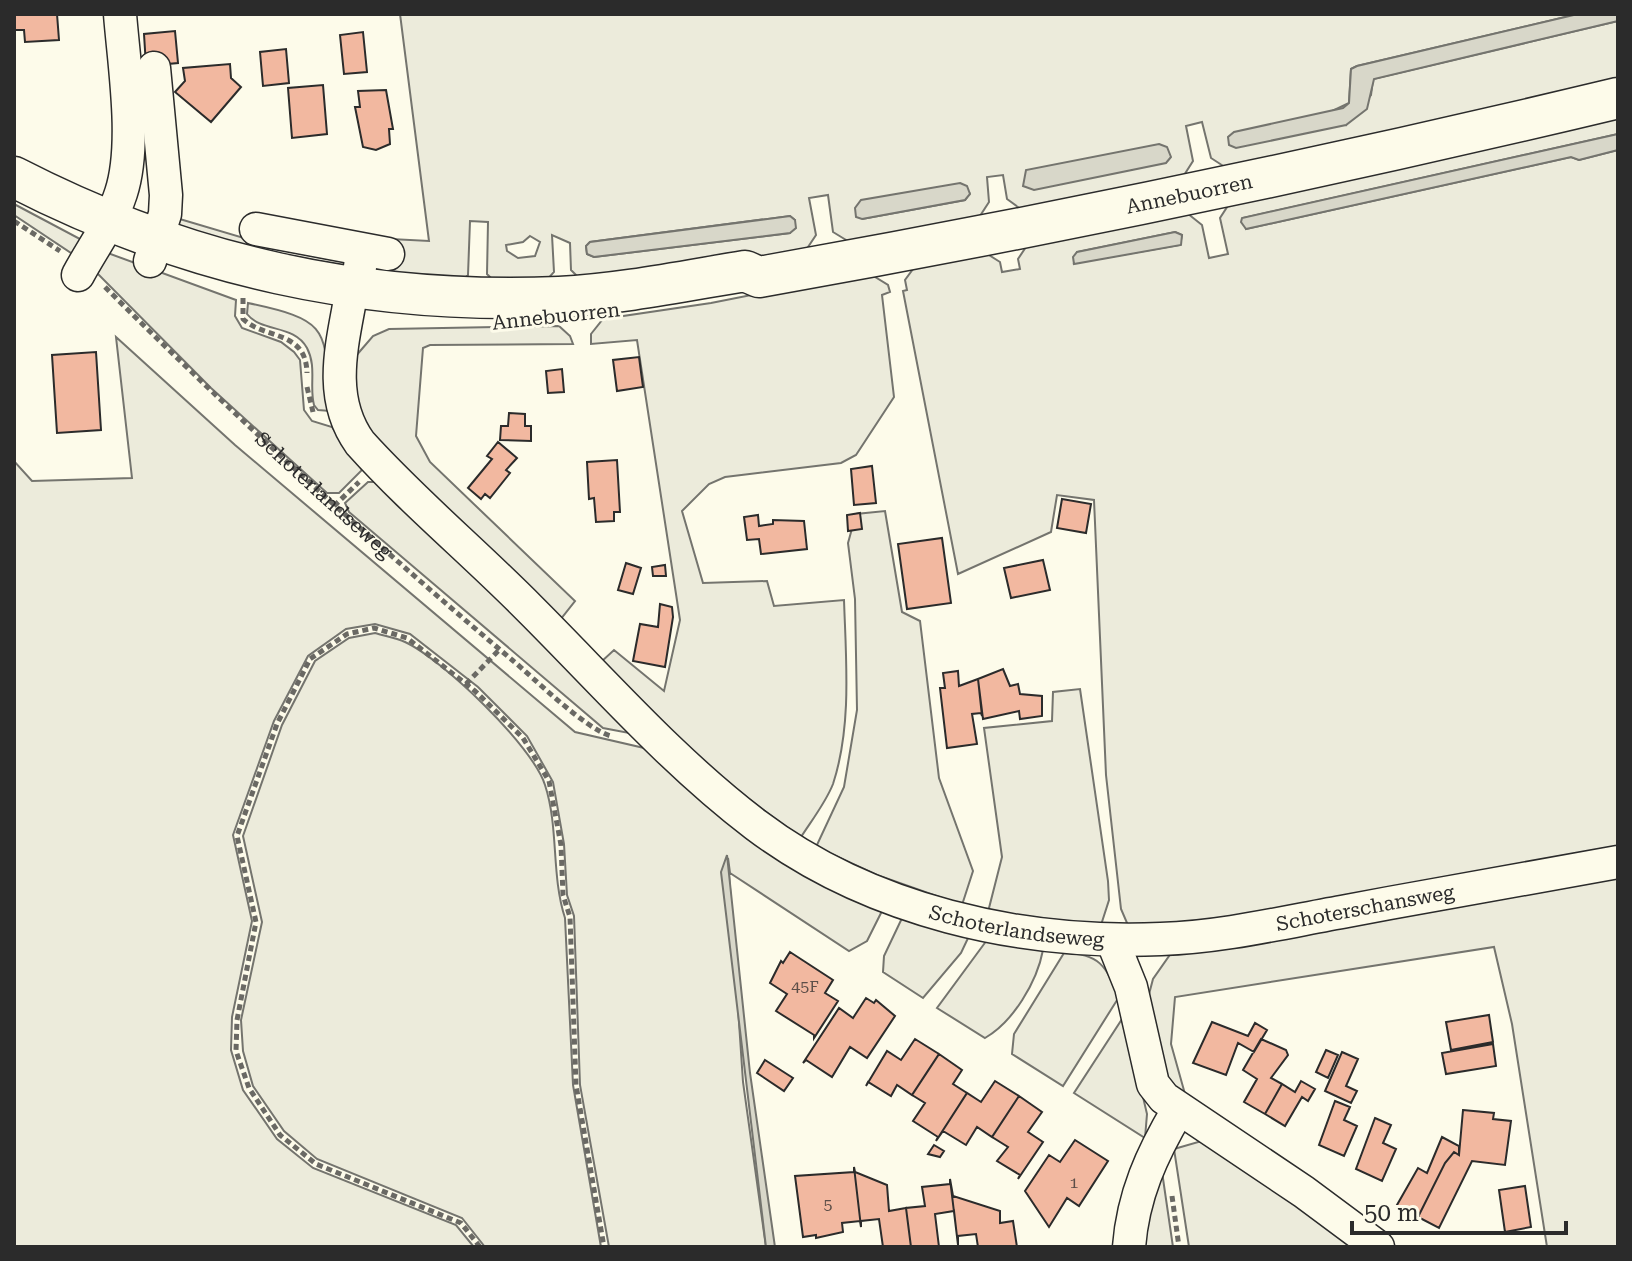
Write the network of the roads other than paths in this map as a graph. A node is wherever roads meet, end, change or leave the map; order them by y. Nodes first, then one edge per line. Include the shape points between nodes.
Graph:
1 (120, 14) edge
2 (154, 68) dead end
3 (1618, 98) edge
4 (14, 177) edge
5 (14, 195) edge
6 (256, 229) dead end
7 (153, 250) junction
8 (93, 251) junction
9 (286, 256) junction
10 (350, 301) junction
11 (1618, 862) edge
12 (1112, 940) junction
13 (1178, 1110) junction
14 (1129, 1247) edge
15 (1378, 1247) edge

1 - 8 street via 126,169
2 - 7 street via 166,195
3 - 10 main road, Annebuorren via 1091,214 759,277 745,271 561,297
4 - 8 main road
5 - 8 main road
6 - 9 street
7 - 8 main road
7 - 9 main road
7 - 10 main road via 244,293
9 - 10 main road
9 - 10 street, Schoterlandseweg via 375,252
10 - 12 street, Schoterlandseweg via 338,386 353,434 647,730 759,827 858,883 973,923 1054,937
11 - 12 street, Schoterschansweg via 1255,928 1186,938
12 - 13 street, Schoterlandseweg via 1131,987 1153,1084
13 - 14 street via 1144,1173
13 - 15 street, Schoterlandseweg

